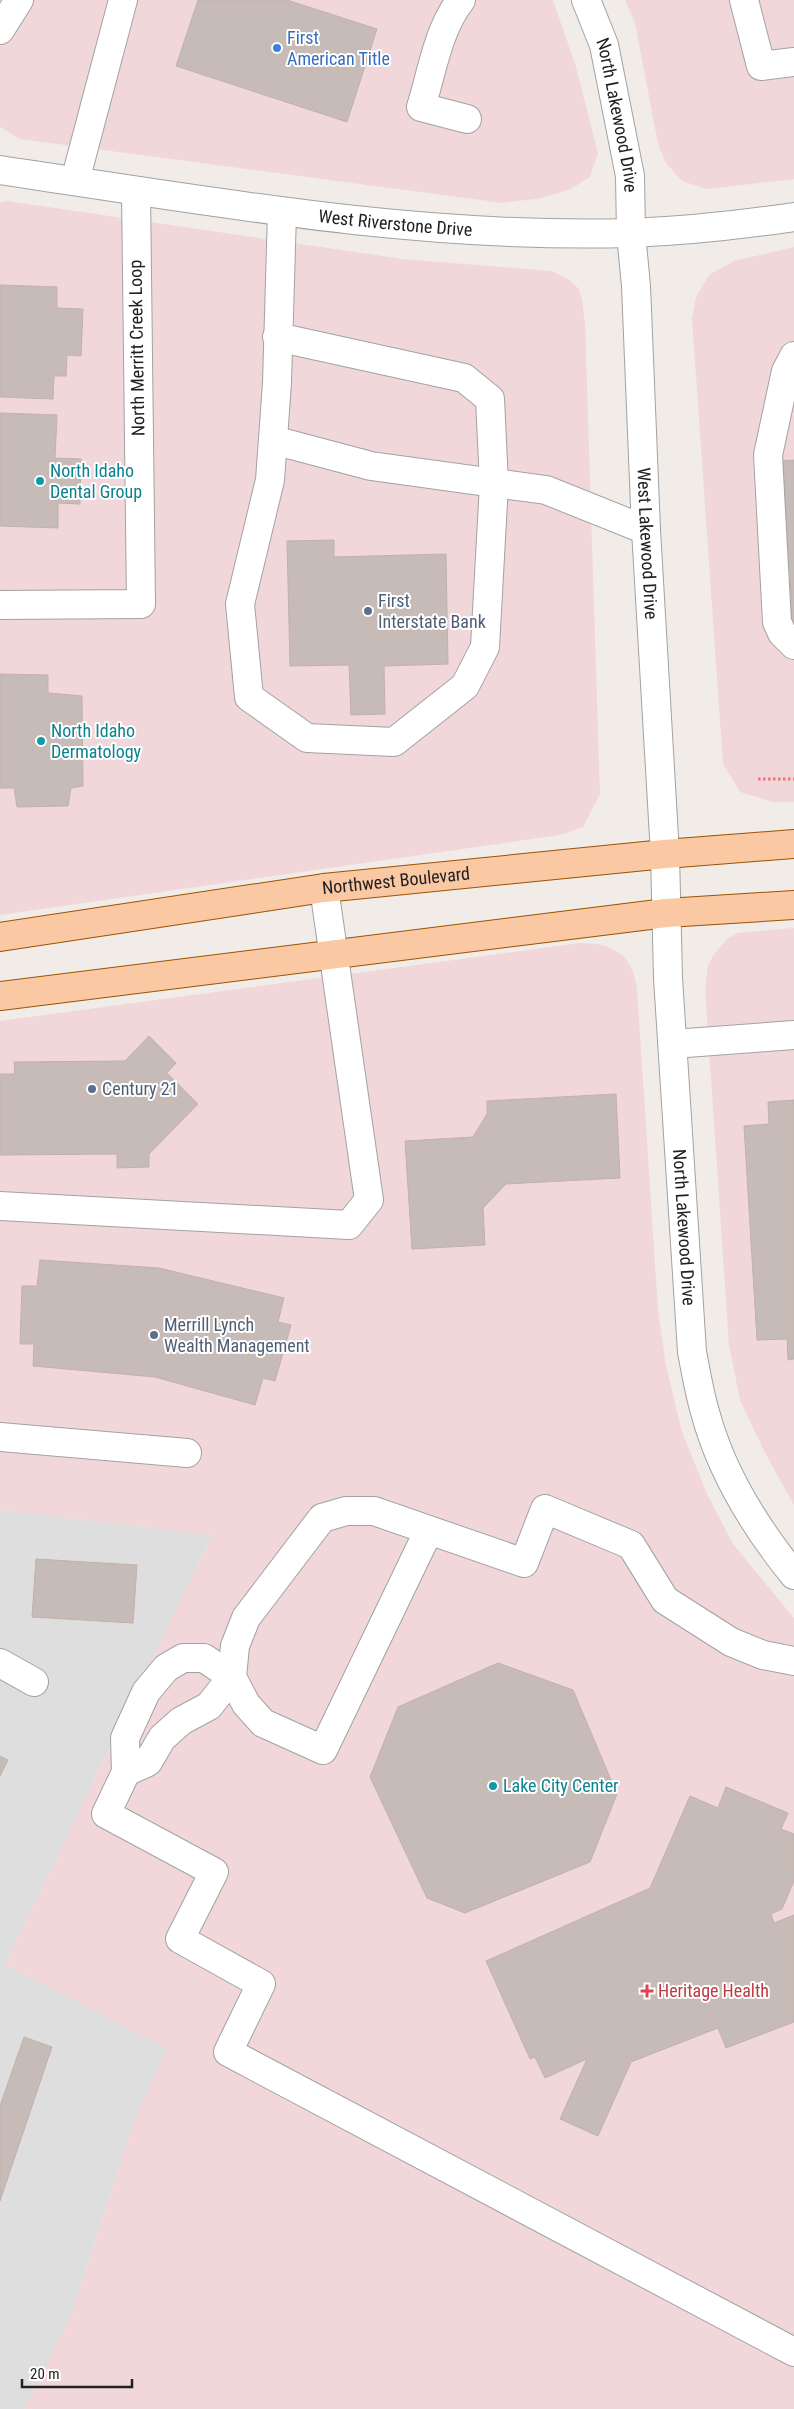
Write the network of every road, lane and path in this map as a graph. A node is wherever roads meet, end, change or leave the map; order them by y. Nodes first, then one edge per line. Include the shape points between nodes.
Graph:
1 (19, 0) edge
2 (123, 0) edge
3 (461, 0) edge
4 (586, 0) edge
5 (744, 0) edge
6 (0, 30) edge
7 (794, 62) edge
8 (467, 119) dead end
9 (0, 170) edge
10 (74, 181) junction
11 (136, 191) junction
12 (282, 212) junction
13 (794, 217) edge
14 (631, 233) junction
15 (277, 337) junction
16 (794, 356) edge
17 (785, 408) edge
18 (273, 440) junction
19 (494, 484) junction
20 (646, 530) junction
21 (0, 605) edge
22 (794, 645) edge
23 (794, 778) edge
24 (758, 779) dead end
25 (794, 844) edge
26 (665, 854) junction
27 (324, 888) junction
28 (794, 905) edge
29 (666, 913) junction
30 (0, 937) edge
31 (333, 953) junction
32 (0, 996) edge
33 (794, 1035) edge
34 (673, 1044) junction
35 (0, 1206) edge
36 (0, 1437) edge
37 (187, 1454) dead end
38 (429, 1530) junction
39 (794, 1575) edge
40 (794, 1660) edge
41 (0, 1663) edge
42 (232, 1677) junction
43 (34, 1682) dead end
44 (126, 1772) junction
45 (794, 2352) edge

1 - 6 street
2 - 10 street
3 - 8 street via 452,12 440,44 421,107
4 - 14 street, North Lakewood Drive via 604,45 620,124 630,176
5 - 7 street via 761,66
9 - 10 street, West Riverstone Drive
10 - 11 street, West Riverstone Drive
11 - 12 street, West Riverstone Drive
11 - 21 street, North Merritt Creek Loop via 141,604
12 - 14 street, West Riverstone Drive via 409,226
12 - 15 street
13 - 14 street, West Riverstone Drive
14 - 20 street, West Lakewood Drive
15 - 18 street
15 - 19 street via 464,378 490,399
16 - 17 street via 786,371
17 - 22 street via 768,455 777,622 782,633
18 - 19 street via 371,466
18 - 19 street via 270,480 240,604 249,698 306,738 394,742 465,686 485,646
19 - 20 street via 546,490
20 - 26 street, West Lakewood Drive
23 - 24 path
25 - 26 main road, Northwest Boulevard
26 - 27 main road, Northwest Boulevard
26 - 29 street, North Lakewood Drive
27 - 30 main road, Northwest Boulevard
27 - 31 street
28 - 29 main road
29 - 31 main road
29 - 34 street, North Lakewood Drive
31 - 32 main road
31 - 35 street via 369,1200 349,1225
33 - 34 street
34 - 39 street, North Lakewood Drive via 692,1352 705,1412 735,1489 758,1528
36 - 37 street
38 - 40 street via 524,1563 545,1509 632,1545 665,1600 731,1642 763,1655
38 - 42 street via 374,1511 346,1511 322,1518 246,1618 235,1646
38 - 42 street via 324,1750 263,1722 246,1704
41 - 43 street
42 - 44 street via 209,1706 181,1721 162,1738 148,1762
42 - 44 street via 204,1658 183,1658 166,1668 146,1692 124,1738
44 - 45 street via 106,1814 214,1872 180,1939 261,1984 228,2052

